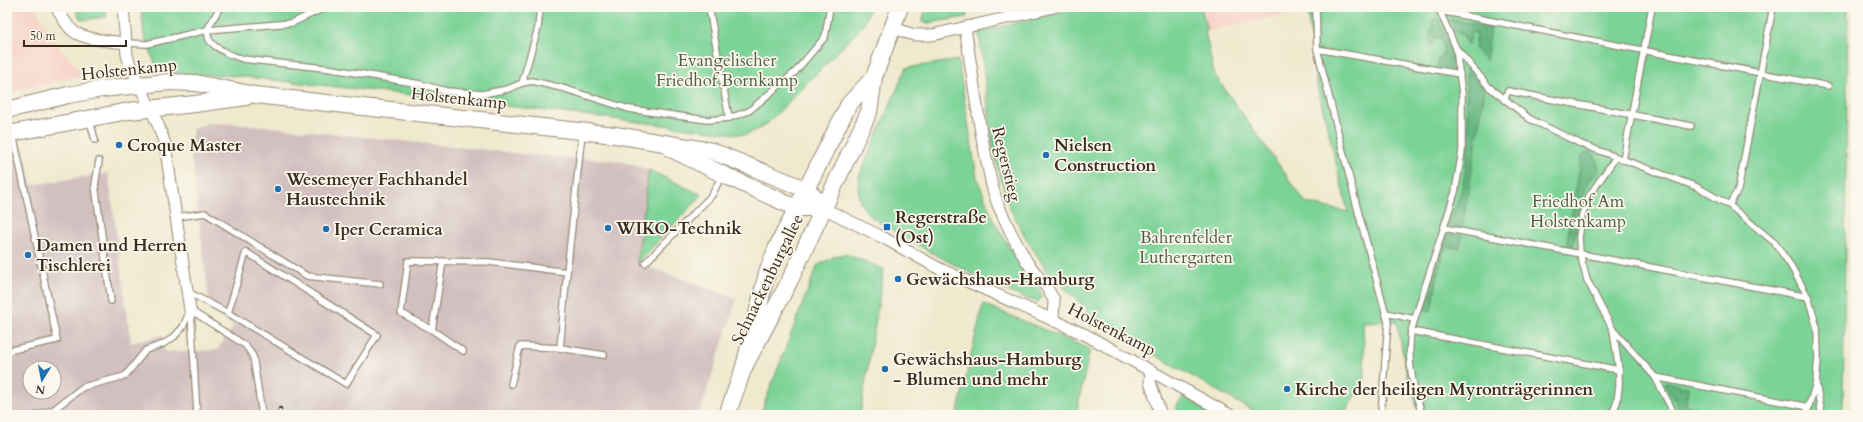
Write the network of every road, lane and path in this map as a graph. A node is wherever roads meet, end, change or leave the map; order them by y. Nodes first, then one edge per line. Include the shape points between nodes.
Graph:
1 (56, 7) edge
2 (123, 7) edge
3 (220, 7) edge
4 (326, 7) edge
5 (540, 7) edge
6 (709, 7) edge
7 (830, 7) edge
8 (900, 7) edge
9 (1054, 7) edge
10 (1316, 7) edge
11 (1652, 7) edge
12 (1761, 7) edge
13 (1773, 8) edge
14 (1439, 9) edge
15 (966, 27) junction
16 (893, 28) junction
17 (207, 30) junction
18 (126, 43) junction
19 (1456, 48) junction
20 (1317, 49) junction
21 (1645, 50) junction
22 (1761, 73) junction
23 (1460, 74) junction
24 (874, 77) junction
25 (522, 83) junction
26 (139, 85) junction
27 (1828, 86) dead end
28 (255, 95) junction
29 (1504, 100) junction
30 (150, 108) junction
31 (7, 110) edge
32 (1631, 114) junction
33 (90, 118) junction
34 (729, 118) junction
35 (1691, 126) dead end
36 (582, 131) junction
37 (10, 134) edge
38 (94, 140) dead end
39 (659, 142) junction
40 (1616, 157) junction
41 (1623, 160) junction
42 (99, 161) dead end
43 (722, 174) junction
44 (805, 189) junction
45 (1729, 205) junction
46 (796, 208) junction
47 (823, 208) junction
48 (177, 217) junction
49 (1444, 228) junction
50 (1580, 254) junction
51 (443, 262) junction
52 (645, 263) dead end
53 (567, 272) junction
54 (380, 284) dead end
55 (188, 292) junction
56 (1808, 297) junction
57 (111, 301) dead end
58 (190, 310) junction
59 (228, 313) junction
60 (1386, 313) junction
61 (1414, 319) junction
62 (1053, 320) junction
63 (432, 330) junction
64 (1613, 330) junction
65 (1411, 331) junction
66 (560, 348) junction
67 (463, 351) dead end
68 (7, 352) edge
69 (604, 355) dead end
70 (744, 367) junction
71 (1619, 370) junction
72 (1151, 371) junction
73 (1655, 377) junction
74 (1816, 383) junction
75 (512, 384) dead end
76 (1809, 407) junction
77 (36, 415) edge
78 (197, 415) edge
79 (262, 415) edge
80 (727, 415) edge
81 (1162, 415) edge
82 (1230, 415) edge
83 (1381, 415) edge
84 (1424, 415) edge
85 (1612, 415) edge
86 (1675, 415) edge
87 (1806, 415) edge
88 (1822, 415) edge

1 - 18 street via 76,33
2 - 18 street
3 - 17 lane
4 - 17 lane via 292,23
5 - 25 lane via 538,28
6 - 34 lane
7 - 34 lane via 825,36 807,59 785,82 749,111
8 - 16 main road
9 - 15 street
10 - 20 lane
11 - 21 lane
12 - 13 lane
13 - 22 lane
14 - 19 lane
14 - 21 lane
15 - 16 street via 932,35 914,35
15 - 62 street, Regerstieg via 981,133 992,186 1012,235 1027,262 1054,300
16 - 24 main road
17 - 18 lane via 147,44
17 - 25 lane via 209,40 221,51 248,60 333,69 446,91 482,94 508,89
18 - 26 street via 130,65
19 - 23 lane
19 - 29 lane via 1489,87
20 - 23 lane
20 - 60 lane
21 - 22 lane
21 - 32 lane
22 - 27 lane
22 - 45 lane via 1738,190
23 - 49 lane via 1462,151 1455,192
24 - 44 main road, Schnackenburgallee via 849,104
24 - 47 main road, Schnackenburgallee via 869,112
25 - 34 lane via 532,81 551,85 629,109 707,120
26 - 28 main road, Holstenkamp via 196,83
26 - 30 street
26 - 31 main road, Holstenkamp via 68,95
28 - 30 main road, Holstenkamp
28 - 36 main road, Holstenkamp
29 - 32 lane via 1508,91
29 - 40 lane via 1543,126
30 - 33 main road, Holstenkamp
30 - 48 street via 165,144
32 - 35 lane
32 - 41 lane
33 - 37 main road, Holstenkamp
33 - 38 lane
36 - 39 main road, Holstenkamp
36 - 53 lane
37 - 68 lane via 57,340
39 - 43 main road, Holstenkamp
39 - 44 main road, Holstenkamp via 712,150
40 - 41 lane
40 - 50 lane via 1588,196 1582,215
41 - 45 lane via 1681,180
42 - 57 lane via 96,185
43 - 46 main road, Holstenkamp
43 - 52 lane via 712,195
44 - 46 main road, Schnackenburgallee
44 - 47 main road, Holstenkamp
45 - 56 lane via 1775,243 1792,266
46 - 47 main road, Holstenkamp
46 - 70 main road, Schnackenburgallee via 767,273
47 - 62 street, Holstenkamp via 940,268
47 - 70 main road, Schnackenburgallee via 789,282
48 - 54 lane via 205,213 307,276
48 - 55 street
49 - 50 lane
49 - 61 lane
50 - 56 lane
50 - 64 lane via 1587,280
51 - 53 lane via 489,262
51 - 63 lane
51 - 63 lane via 408,262 401,313
53 - 66 lane
55 - 58 street
55 - 59 lane
56 - 74 lane via 1817,328
58 - 77 lane via 184,327 163,344 146,350 125,376 83,387 53,410
58 - 78 lane
58 - 79 lane via 245,345 253,356
59 - 59 lane via 346,384 377,335 246,252
60 - 61 lane
60 - 83 lane via 1388,322
61 - 65 lane
62 - 72 street, Holstenkamp
63 - 67 lane
64 - 71 lane
64 - 73 lane
65 - 71 lane
65 - 84 lane via 1408,352 1410,374
66 - 69 lane
66 - 75 lane via 520,346
70 - 80 main road, Schnackenburgallee
71 - 85 lane via 1617,402
72 - 81 street via 1150,382
72 - 82 street, Holstenkamp
73 - 76 lane
73 - 86 lane
74 - 76 lane
74 - 88 lane
76 - 87 lane

